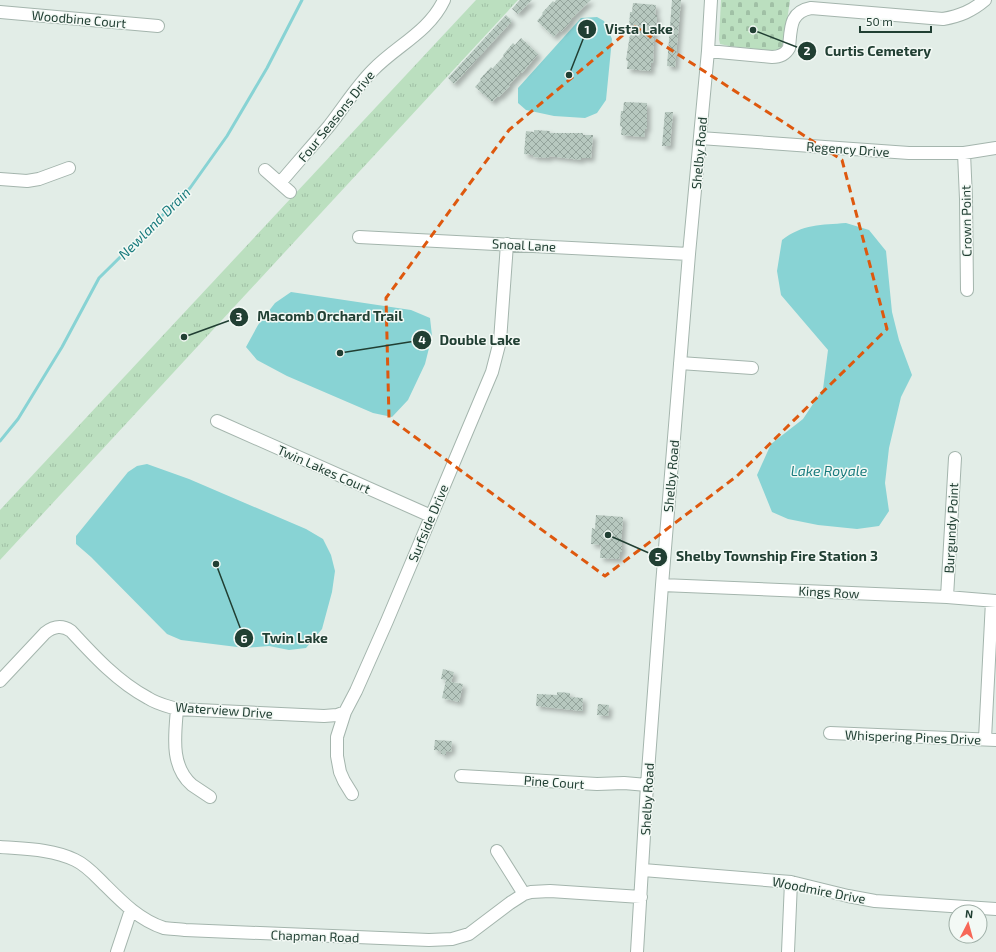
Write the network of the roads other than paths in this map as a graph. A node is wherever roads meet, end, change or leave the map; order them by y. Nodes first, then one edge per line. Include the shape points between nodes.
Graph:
1 (444, 0) edge
2 (711, 0) edge
3 (985, 0) edge
4 (0, 12) edge
5 (158, 26) dead end
6 (708, 51) junction
7 (700, 138) junction
8 (996, 148) edge
9 (964, 152) junction
10 (68, 168) dead end
11 (265, 170) dead end
12 (0, 179) edge
13 (280, 183) junction
14 (290, 192) dead end
15 (359, 237) dead end
16 (507, 244) junction
17 (689, 254) junction
18 (966, 290) dead end
19 (680, 363) junction
20 (752, 368) dead end
21 (217, 421) dead end
22 (955, 458) dead end
23 (431, 516) junction
24 (662, 585) junction
25 (947, 597) junction
26 (994, 601) edge
27 (0, 681) edge
28 (177, 709) junction
29 (345, 712) junction
30 (830, 734) dead end
31 (990, 740) edge
32 (461, 776) dead end
33 (647, 785) junction
34 (352, 794) dead end
35 (210, 797) dead end
36 (0, 847) edge
37 (497, 851) dead end
38 (642, 870) junction
39 (791, 882) junction
40 (524, 894) junction
41 (641, 897) junction
42 (996, 909) edge
43 (131, 910) junction
44 (117, 952) edge
45 (637, 952) edge
46 (788, 952) edge

1 - 13 street, Four Seasons Drive via 427,24 374,69
2 - 6 street, Shelby Road
3 - 6 street via 966,13 943,18 811,8 797,13 793,19 789,48 781,56
4 - 5 street, Woodbine Court
6 - 7 street, Shelby Road
7 - 9 street, Regency Drive via 908,154
7 - 17 street, Shelby Road
8 - 9 street, Regency Drive
9 - 18 street, Crown Point
10 - 12 street via 27,181
11 - 13 street
13 - 14 street
15 - 16 street, Snoal Lane
16 - 17 street, Snoal Lane
16 - 23 street, Surfside Drive via 500,342 496,358 485,390
17 - 19 street, Shelby Road
19 - 20 street
19 - 24 street, Shelby Road
21 - 23 street, Twin Lakes Court
22 - 25 street, Burgundy Point
23 - 29 street, Surfside Drive via 363,677
24 - 25 street, Kings Row
24 - 33 street, Shelby Road
25 - 26 street, Kings Row
26 - 31 street
27 - 28 street, Waterview Drive via 45,633 59,626 71,631 129,686 148,699
28 - 29 street, Waterview Drive via 324,716
28 - 35 street via 174,745 178,761 191,784
29 - 34 street, Surfside Drive via 337,737 337,756 340,772
30 - 31 street, Whispering Pines Drive
32 - 33 street, Pine Court
33 - 38 street, Shelby Road
36 - 43 street, Chapman Road via 61,855 76,861 90,870
37 - 40 street
38 - 39 street, Woodmire Drive
38 - 41 street, Shelby Road
39 - 42 street, Woodmire Drive via 876,901
39 - 46 street
40 - 41 street, Chapman Road via 550,891
40 - 43 street, Chapman Road via 469,934 452,939 429,940 164,928
41 - 45 street, Shelby Road
43 - 44 street

